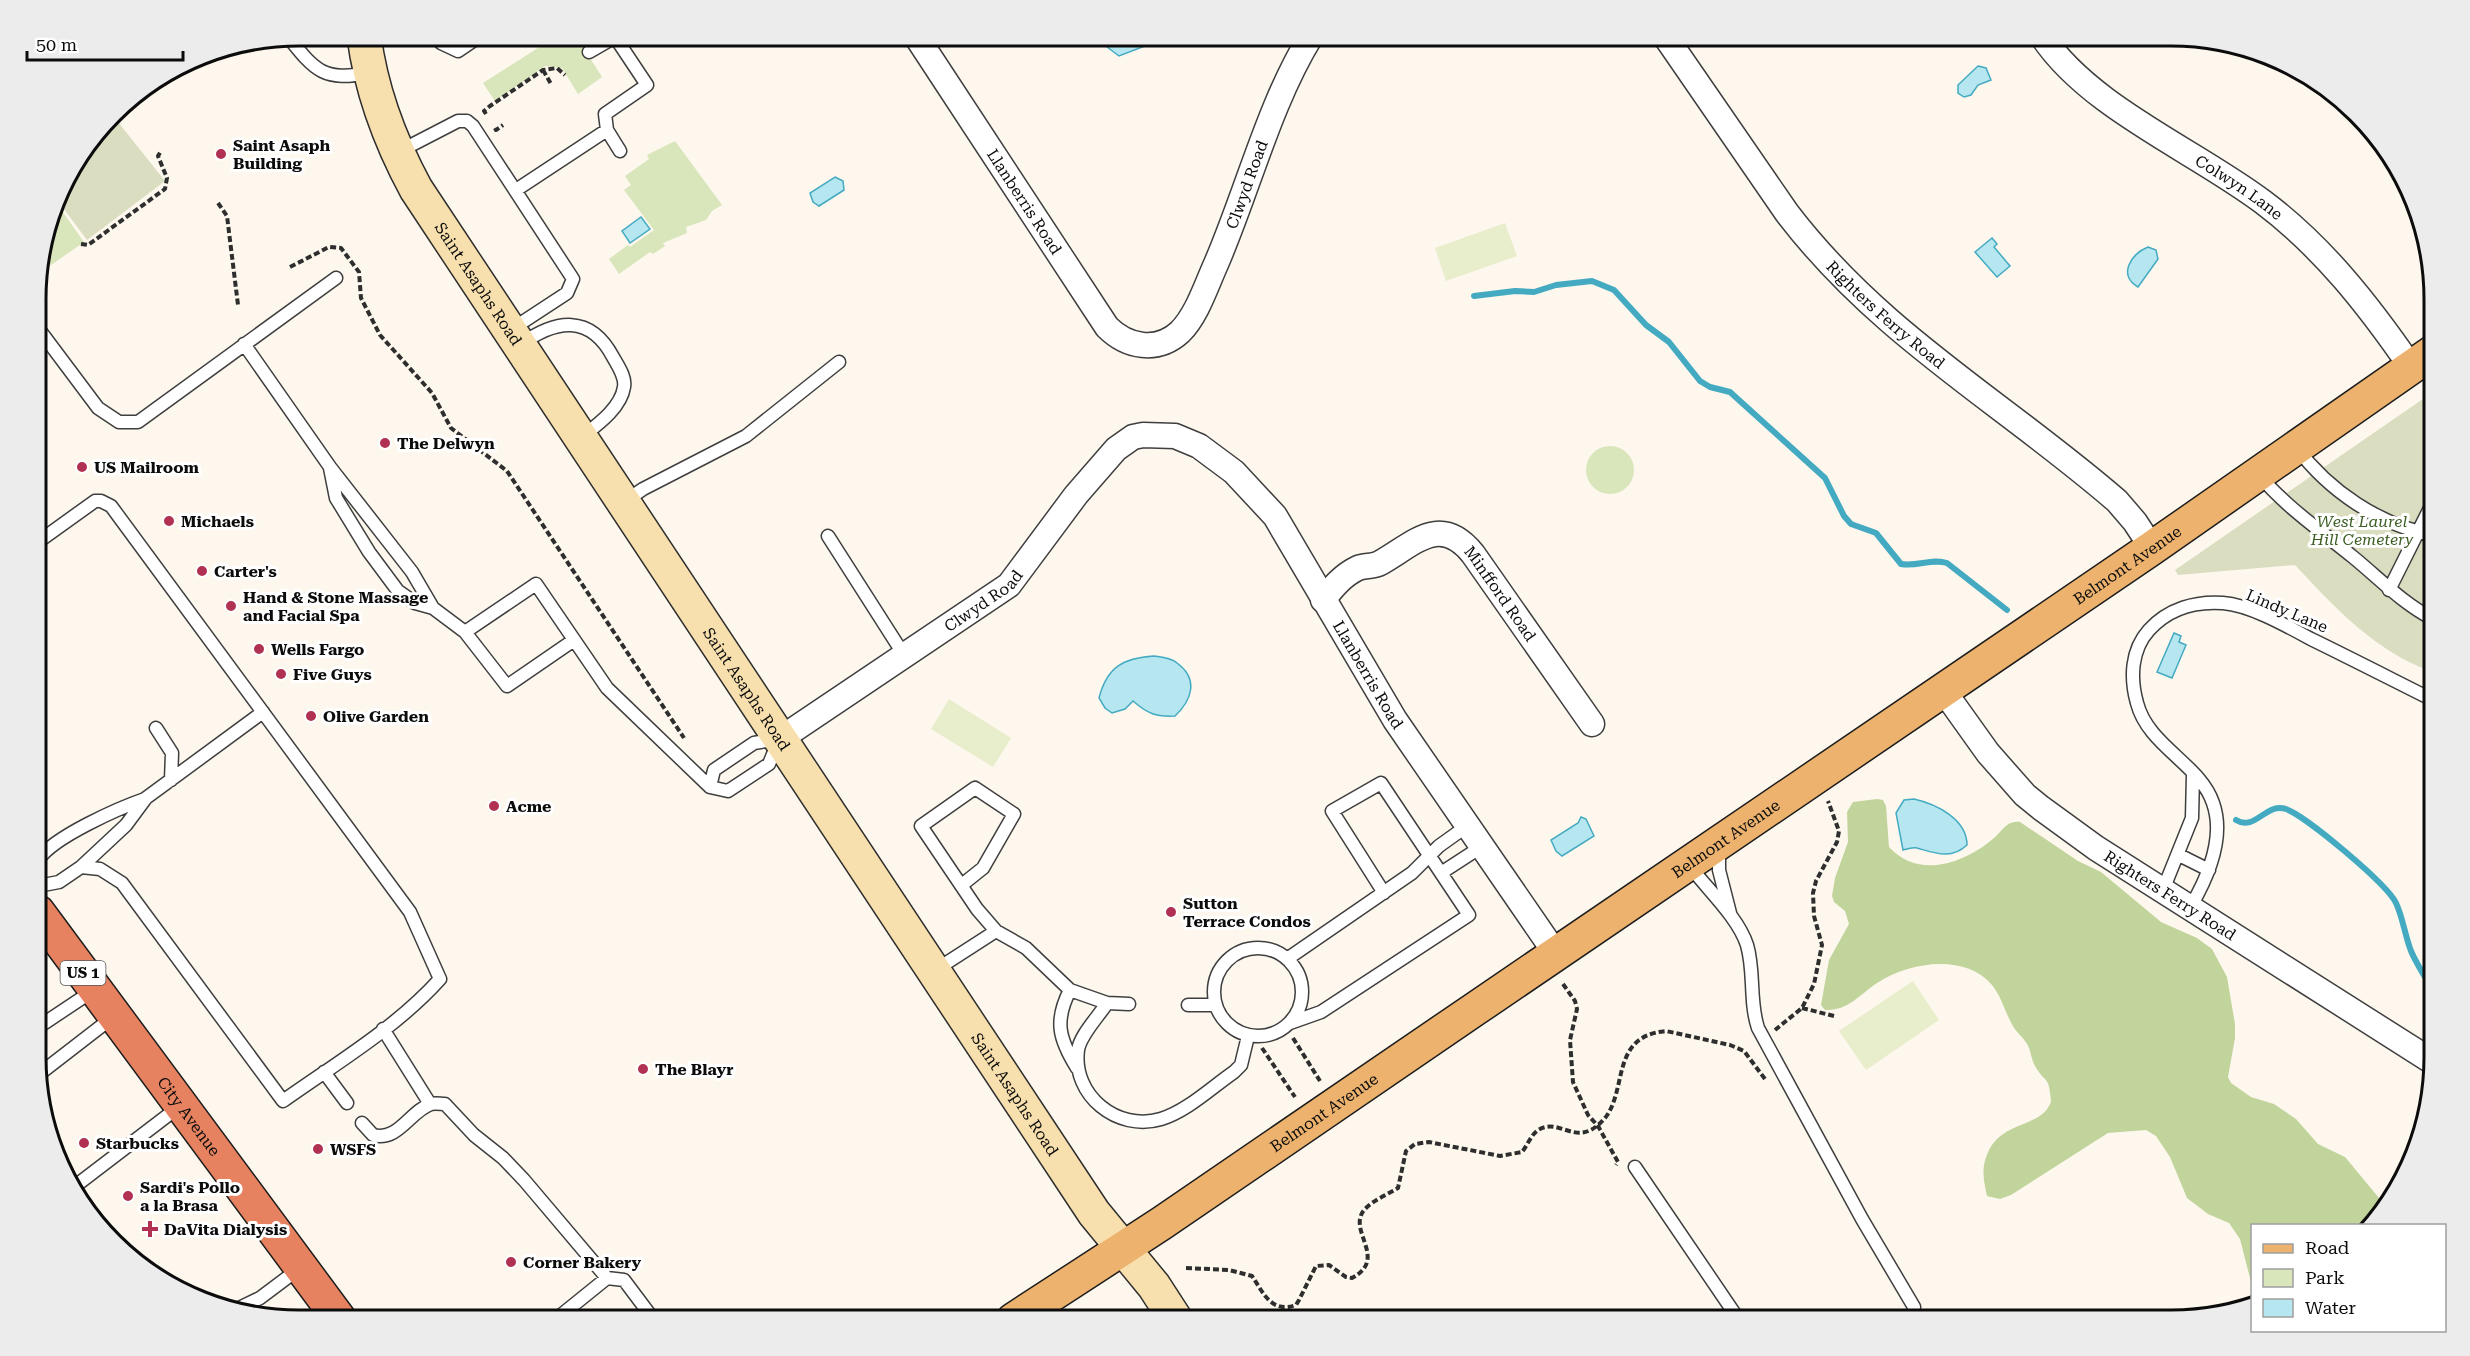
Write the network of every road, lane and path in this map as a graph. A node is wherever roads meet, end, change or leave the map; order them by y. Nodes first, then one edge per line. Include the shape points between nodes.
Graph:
1 (295, 46) edge
2 (366, 46) edge
3 (447, 46) edge
4 (465, 46) edge
5 (600, 46) edge
6 (621, 46) edge
7 (923, 46) edge
8 (1306, 46) edge
9 (1672, 46) edge
10 (2050, 46) edge
11 (590, 52) dead end
12 (543, 70) junction
13 (370, 73) junction
14 (565, 75) dead end
15 (551, 84) dead end
16 (503, 125) dead end
17 (607, 130) junction
18 (161, 151) dead end
19 (620, 151) dead end
20 (397, 153) junction
21 (516, 190) junction
22 (218, 203) dead end
23 (81, 244) dead end
24 (290, 267) dead end
25 (336, 278) dead end
26 (238, 305) dead end
27 (46, 338) edge
28 (514, 338) junction
29 (244, 344) junction
30 (1150, 346) joint
31 (2422, 360) edge
32 (839, 362) dead end
33 (1154, 434) joint
34 (580, 438) junction
35 (2296, 446) junction
36 (330, 467) junction
37 (2258, 473) junction
38 (623, 503) junction
39 (2424, 523) edge
40 (2420, 532) junction
41 (2424, 533) edge
42 (46, 536) edge
43 (828, 536) dead end
44 (2152, 548) junction
45 (2389, 590) junction
46 (1323, 600) junction
47 (433, 608) junction
48 (2424, 614) edge
49 (465, 632) junction
50 (574, 640) junction
51 (904, 655) junction
52 (1943, 690) junction
53 (2424, 695) edge
54 (263, 712) junction
55 (1592, 724) dead end
56 (156, 728) dead end
57 (780, 739) junction
58 (688, 744) dead end
59 (2193, 775) junction
60 (171, 780) junction
61 (710, 788) junction
62 (146, 798) junction
63 (1828, 801) dead end
64 (1467, 826) junction
65 (1719, 843) junction
66 (1481, 847) junction
67 (46, 854) edge
68 (2179, 855) junction
69 (1430, 857) junction
70 (1688, 863) junction
71 (81, 867) junction
72 (2209, 870) junction
73 (1441, 873) junction
74 (46, 884) edge
75 (963, 884) junction
76 (2163, 890) junction
77 (1384, 893) junction
78 (2191, 906) junction
79 (1732, 917) junction
80 (46, 923) edge
81 (996, 930) junction
82 (1287, 959) junction
83 (1559, 969) junction
84 (933, 971) junction
85 (95, 989) junction
86 (1070, 990) junction
87 (1107, 1003) junction
88 (1129, 1004) dead end
89 (1188, 1005) dead end
90 (1215, 1005) junction
91 (1802, 1008) junction
92 (115, 1016) junction
93 (1834, 1016) dead end
94 (46, 1022) edge
95 (1288, 1025) junction
96 (383, 1029) junction
97 (1773, 1032) dead end
98 (1251, 1036) junction
99 (2424, 1056) edge
100 (47, 1068) edge
101 (1077, 1068) junction
102 (324, 1072) junction
103 (1765, 1079) dead end
104 (1320, 1081) dead end
105 (1295, 1097) dead end
106 (347, 1103) dead end
107 (430, 1104) junction
108 (182, 1106) junction
109 (362, 1123) dead end
110 (1598, 1126) junction
111 (1616, 1165) dead end
112 (1635, 1167) dead end
113 (80, 1183) edge
114 (1123, 1247) junction
115 (301, 1267) junction
116 (1186, 1268) dead end
117 (607, 1278) junction
118 (247, 1304) edge
119 (1914, 1306) dead end
120 (333, 1310) edge
121 (567, 1310) edge
122 (646, 1310) edge
123 (1028, 1310) edge
124 (1170, 1310) edge
125 (1732, 1310) edge

1 - 13 lane via 318,71 346,77
2 - 13 street, Saint Asaphs Road
3 - 4 lane via 458,51
5 - 11 lane
6 - 17 lane via 647,85 605,114
7 - 30 street, Llanberris Road via 1107,327 1121,339
8 - 30 street, Clwyd Road via 1285,87 1232,227 1195,309 1178,334
9 - 44 street, Righters Ferry Road via 1787,213 1858,295 1923,352 2110,494
10 - 31 street, Colwyn Lane via 2096,92 2223,174 2289,223
12 - 14 path via 556,68
12 - 15 path
12 - 16 path via 484,111 496,130
13 - 20 street, Saint Asaphs Road
17 - 19 lane
17 - 21 lane
18 - 23 path via 158,156 167,178 165,189 88,245
20 - 21 lane via 450,125 467,121
20 - 28 street, Saint Asaphs Road via 416,189
21 - 28 lane via 573,279 567,292
22 - 26 path via 227,216
24 - 58 path via 329,247 341,248 348,256 359,272 361,298 380,335 432,393 451,428 507,471
25 - 29 lane
27 - 29 lane via 98,408 108,417 128,424 145,418
28 - 34 street, Saint Asaphs Road
28 - 34 lane via 573,325 586,326 610,352 623,375 624,387 610,412
29 - 36 lane
31 - 35 main road, Belmont Avenue
32 - 38 lane via 746,436
33 - 46 street, Llanberris Road via 1175,436 1199,446 1250,486 1275,516
33 - 51 street, Clwyd Road via 1125,442 1104,461 1009,585
34 - 38 street, Saint Asaphs Road
35 - 37 main road, Belmont Avenue
35 - 40 lane via 2316,471 2344,495 2395,525
36 - 47 lane via 412,572
36 - 47 lane via 336,498 369,552 398,591 415,603
37 - 44 main road, Belmont Avenue
37 - 45 lane via 2285,502
38 - 57 street, Saint Asaphs Road
39 - 40 lane
40 - 41 lane
40 - 45 lane
42 - 54 lane via 95,501 111,506
43 - 51 lane
44 - 52 main road, Belmont Avenue
45 - 48 lane
46 - 55 street, Minfford Road via 1338,581 1359,568 1377,565 1427,535 1439,533 1458,539 1473,554
46 - 64 street, Llanberris Road via 1395,720
47 - 49 lane
49 - 50 lane via 507,686
49 - 50 lane via 536,584
50 - 61 lane via 607,688
51 - 57 street, Clwyd Road
52 - 65 main road, Belmont Avenue
52 - 76 street, Righters Ferry Road via 1988,753 2025,795 2096,848
53 - 59 lane, Lindy Lane via 2275,620 2224,603 2180,607 2146,633 2134,657 2133,675 2142,717
54 - 60 lane
54 - 96 lane via 410,912 440,980
56 - 60 lane via 172,753
57 - 61 lane via 754,743 714,770
57 - 61 lane via 768,764 728,791
57 - 84 street, Saint Asaphs Road
59 - 68 lane via 2192,818
59 - 72 lane, Lindy Lane via 2207,789 2214,805 2217,836
60 - 62 lane
62 - 67 lane via 80,828
62 - 71 lane via 126,825
63 - 91 path via 1839,831 1816,881 1813,906 1821,945 1814,984
64 - 66 street, Llanberris Road
64 - 69 lane
65 - 70 main road, Belmont Avenue
65 - 79 lane via 1719,870
66 - 73 lane
66 - 83 street, Llanberris Road
68 - 72 lane
68 - 76 lane
69 - 73 lane
69 - 77 lane
69 - 77 lane via 1381,783 1332,811
70 - 79 lane
70 - 83 main road, Belmont Avenue
71 - 74 lane via 59,882
71 - 102 lane via 100,868 122,883 283,1101
72 - 78 lane, Lindy Lane
73 - 95 lane via 1469,915 1321,1012
75 - 75 lane via 921,826 975,788 1014,814 983,868
75 - 81 lane via 977,909
76 - 78 street, Righters Ferry Road
77 - 82 lane
78 - 99 street, Righters Ferry Road
79 - 119 lane via 1747,945 1758,1028
80 - 85 highway, City Avenue / US 1
81 - 84 lane
81 - 86 lane via 1026,948
82 - 90 lane via 1258,947 1229,958 1217,974
82 - 95 lane via 1302,990 1301,1002
83 - 110 path via 1577,1010 1570,1040 1573,1082 1588,1115
83 - 114 main road, Belmont Avenue
84 - 114 street, Saint Asaphs Road via 1094,1213
85 - 92 highway, City Avenue / US 1
85 - 94 lane
86 - 87 lane
86 - 101 lane via 1060,1010 1060,1032
87 - 88 lane
87 - 101 lane via 1078,1047
89 - 90 lane
90 - 98 lane via 1227,1025
91 - 93 path
91 - 97 path
92 - 100 lane
92 - 108 highway, City Avenue / US 1
95 - 98 lane via 1271,1035
95 - 104 path
96 - 102 lane
96 - 107 lane
98 - 101 lane via 1241,1065 1234,1072 1158,1120 1137,1122 1116,1117 1098,1105 1084,1088
98 - 105 path
102 - 106 lane
103 - 110 path via 1744,1051 1658,1031 1637,1042 1622,1062 1608,1113
107 - 109 lane via 389,1134 373,1135
107 - 117 lane via 445,1104 503,1158
108 - 113 lane
108 - 115 highway, City Avenue / US 1
110 - 111 path via 1618,1162
110 - 116 path via 1583,1134 1546,1127 1536,1131 1522,1152 1500,1156 1429,1142 1414,1144 1406,1151 1398,1188 1365,1209 1359,1221 1368,1252 1365,1269 1352,1278 1329,1264 1316,1266 1299,1300 1291,1306 1265,1299 1252,1276 1229,1270
112 - 125 lane
114 - 123 main road, Belmont Avenue
114 - 124 street, Saint Asaphs Road
115 - 118 lane
115 - 120 highway, City Avenue / US 1
117 - 121 lane
117 - 122 lane via 624,1280

